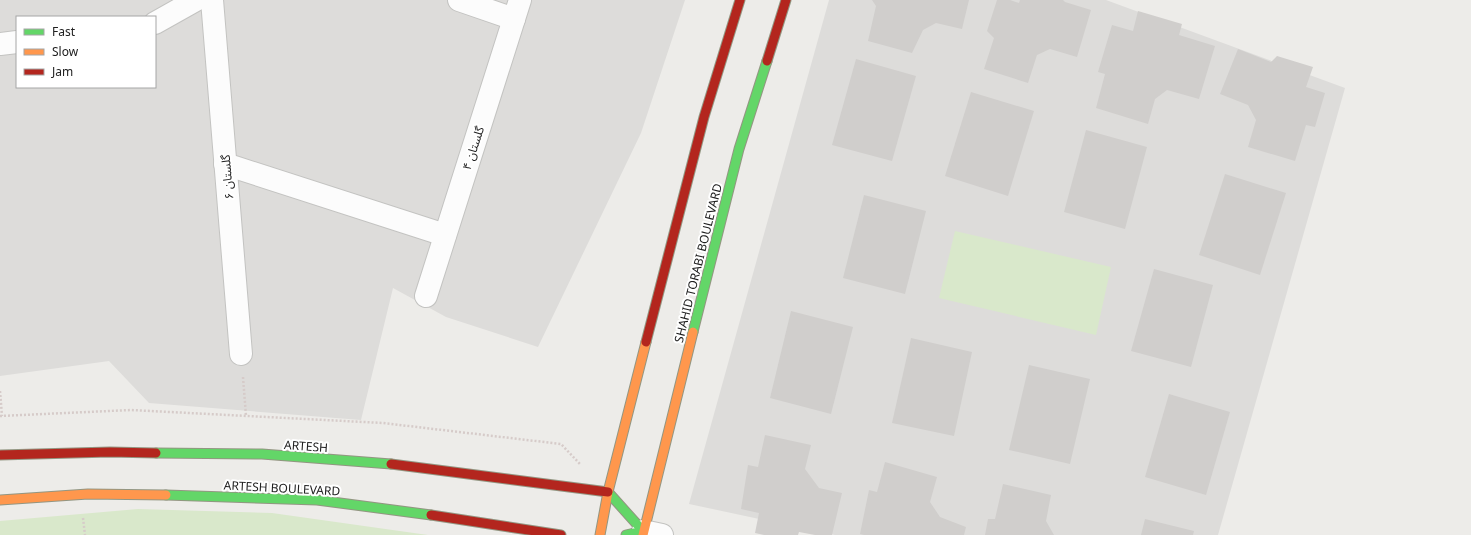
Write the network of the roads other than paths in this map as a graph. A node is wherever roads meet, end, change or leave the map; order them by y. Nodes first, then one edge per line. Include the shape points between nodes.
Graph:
1 (196, 0) edge
2 (212, 0) edge
3 (459, 0) edge
4 (740, 0) edge
5 (786, 0) edge
6 (517, 10) edge
7 (156, 23) edge
8 (16, 42) edge
9 (0, 44) edge
10 (226, 164) junction
11 (445, 235) junction
12 (426, 296) dead end
13 (241, 354) road end
14 (0, 455) edge
15 (608, 492) junction
16 (0, 500) edge
17 (643, 534) edge
18 (561, 535) edge
19 (600, 535) edge

1 - 7 street
2 - 10 street, گلستان ۶
3 - 6 street
4 - 15 main road via 704,117
5 - 17 main road, SHAHID TORABI BOULEVARD via 739,149
6 - 11 street, گلستان ۴
8 - 9 street
10 - 11 street
10 - 13 street, گلستان ۶
11 - 12 street, گلستان ۴
14 - 15 main road, ARTESH via 110,452 262,454 381,463
15 - 17 main road
15 - 19 main road
16 - 18 main road, ARTESH BOULEVARD via 88,494 317,500

